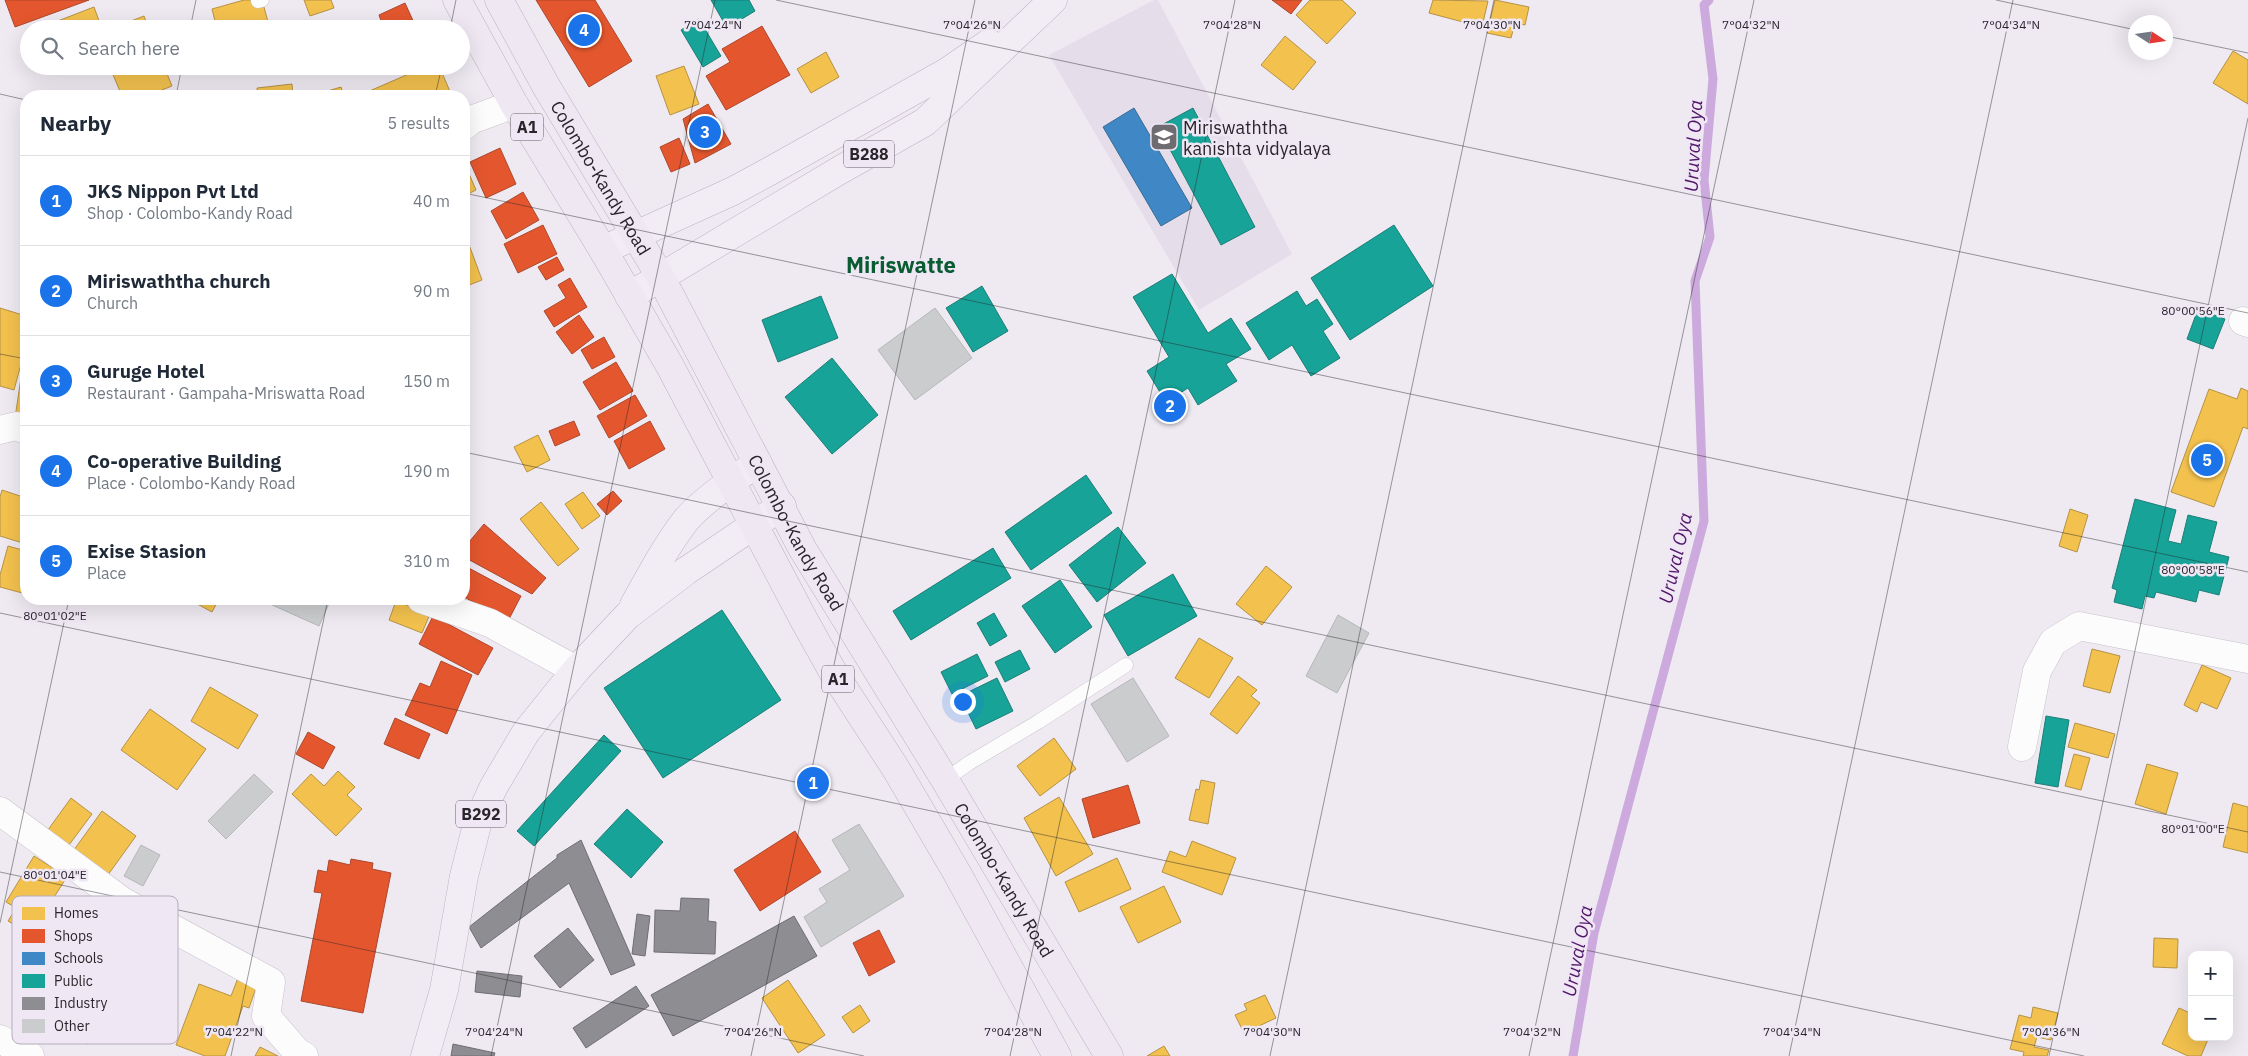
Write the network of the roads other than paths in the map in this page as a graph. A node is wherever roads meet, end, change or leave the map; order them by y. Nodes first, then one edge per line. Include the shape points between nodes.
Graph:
1 (457, 0) edge
2 (499, 0) edge
3 (1052, 0) edge
4 (468, 20) edge
5 (470, 24) edge
6 (514, 104) junction
7 (470, 121) edge
8 (636, 235) junction
9 (603, 250) junction
10 (660, 276) junction
11 (629, 296) junction
12 (20, 428) edge
13 (0, 430) edge
14 (758, 463) junction
15 (731, 482) junction
16 (782, 506) junction
17 (753, 524) junction
18 (438, 605) edge
19 (628, 615) junction
20 (2248, 659) edge
21 (1126, 665) dead end
22 (576, 670) junction
23 (2022, 747) dead end
24 (945, 780) junction
25 (0, 811) edge
26 (115, 896) edge
27 (178, 932) edge
28 (0, 1039) edge
29 (30, 1056) edge
30 (304, 1056) edge
31 (425, 1056) edge
32 (1057, 1056) edge
33 (1108, 1056) edge

1 - 4 highway, Colombo-Kandy Road / A1
2 - 8 highway, Colombo-Kandy Road / A1 via 546,86
3 - 8 main road, B288 via 947,72 733,191
3 - 10 main road, B288 via 925,122
5 - 6 highway, Colombo-Kandy Road / A1
6 - 7 street
6 - 9 highway, Colombo-Kandy Road / A1
8 - 9 main road
8 - 10 highway, Colombo-Kandy Road / A1
9 - 11 highway, Colombo-Kandy Road / A1
10 - 11 main road
10 - 14 highway, Colombo-Kandy Road / A1
11 - 15 highway, Colombo-Kandy Road / A1
12 - 13 street
14 - 15 main road, B292
14 - 16 highway, Colombo-Kandy Road / A1
15 - 17 highway, Colombo-Kandy Road / A1
15 - 19 main road, B292 via 687,519
16 - 17 main road, B292
16 - 24 highway, Colombo-Kandy Road / A1 via 802,548
17 - 19 main road, B292
17 - 32 highway, Colombo-Kandy Road / A1 via 833,672 896,769 957,873
18 - 22 street via 490,623
19 - 22 main road, B292
20 - 23 street via 2079,626 2053,642 2037,671
21 - 24 lane
22 - 31 main road, B292 via 526,732 484,805 467,863 444,990
24 - 33 highway, Colombo-Kandy Road / A1
25 - 26 street
27 - 30 street via 270,982 266,1016
28 - 29 street

